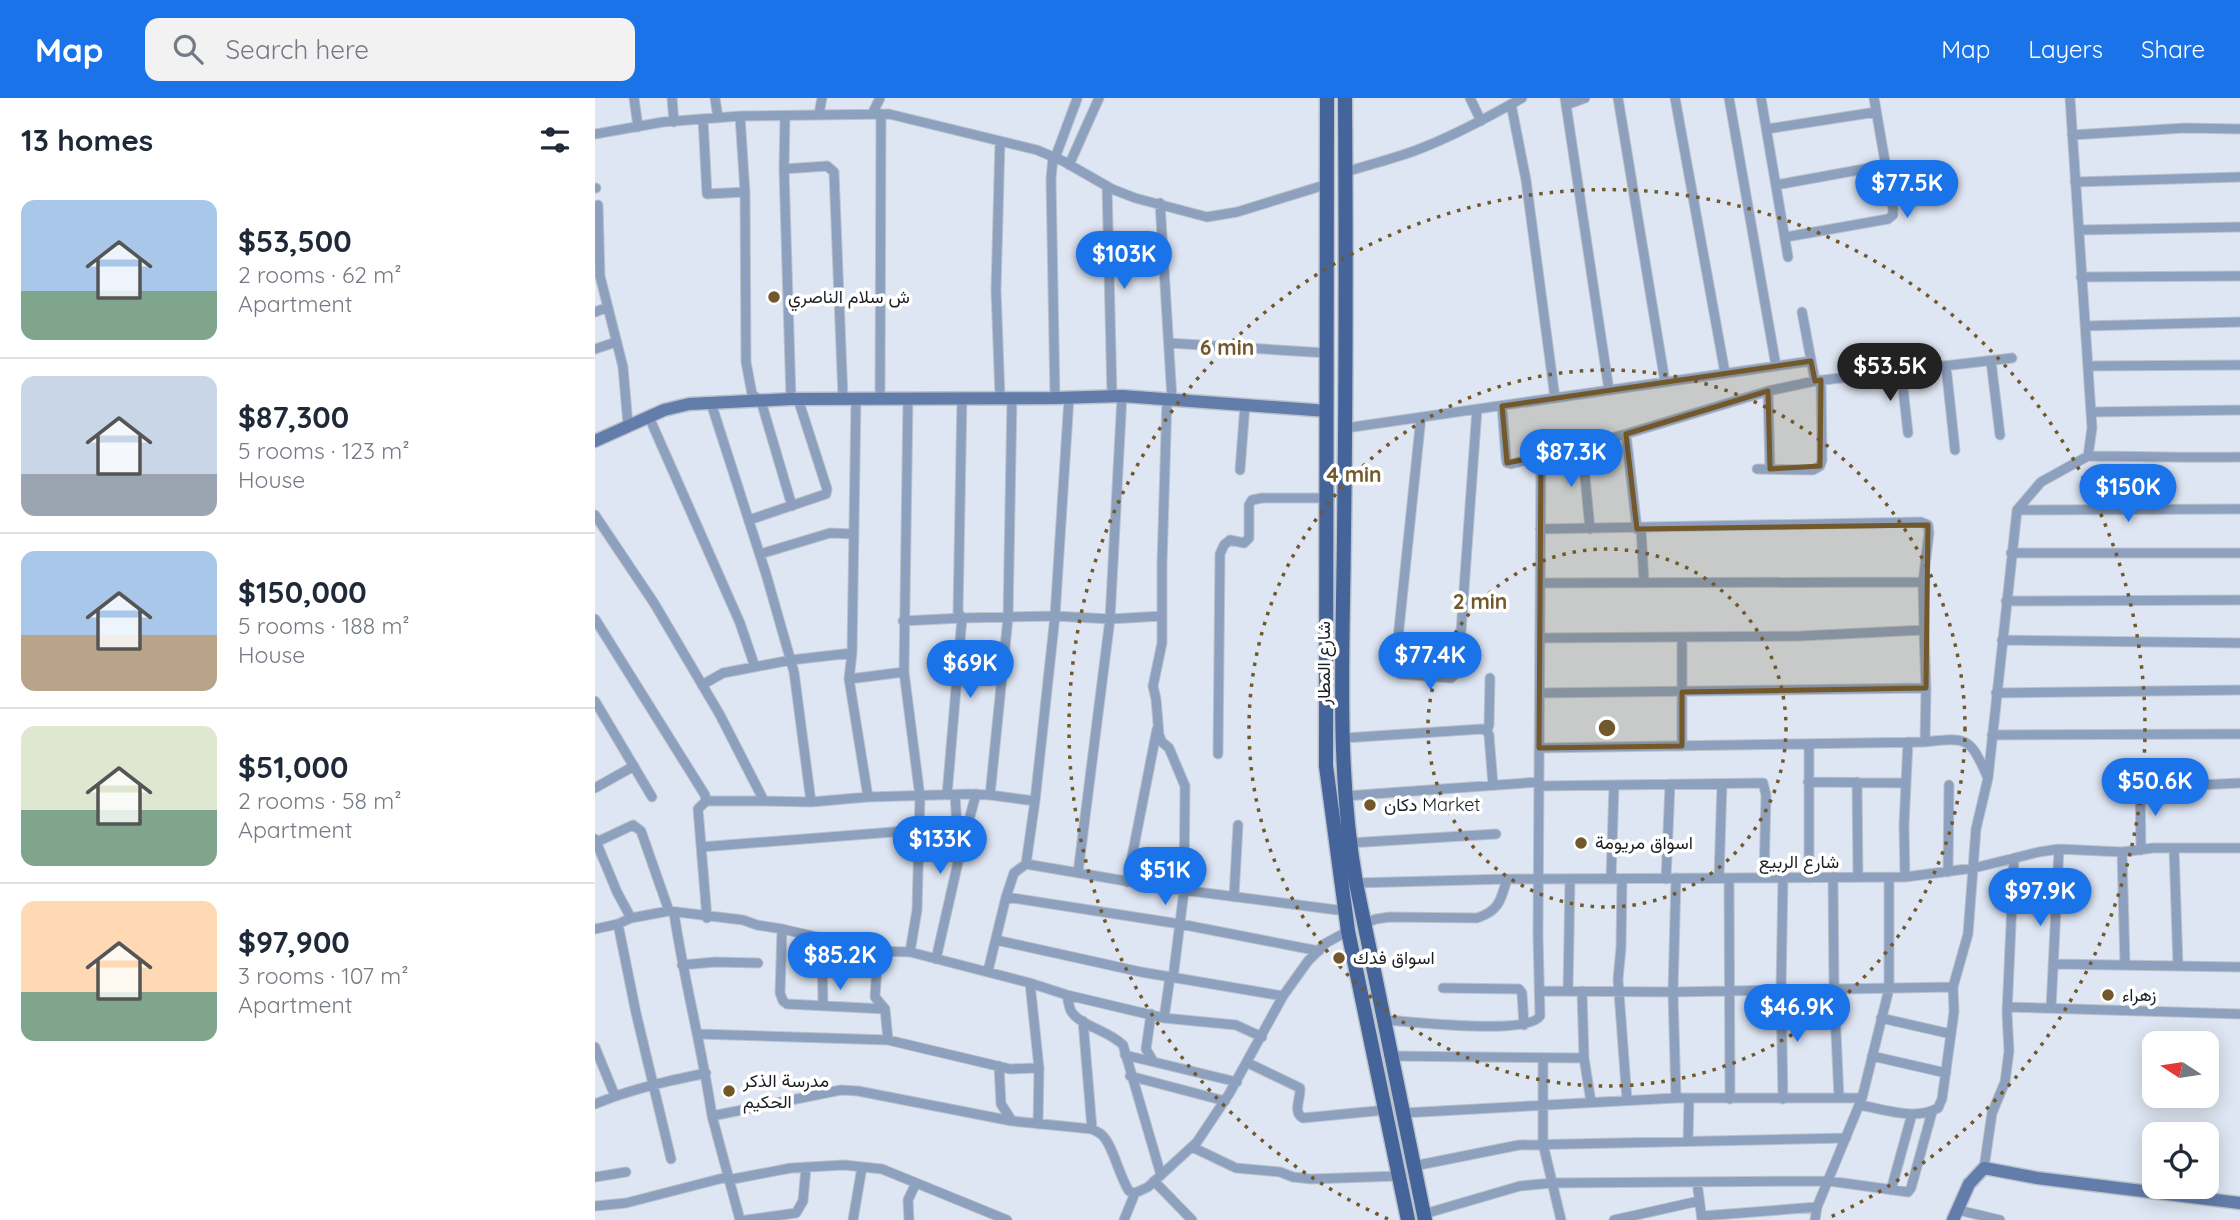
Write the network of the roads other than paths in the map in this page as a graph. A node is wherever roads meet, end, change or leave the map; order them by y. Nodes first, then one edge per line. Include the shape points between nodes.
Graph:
1 (634, 98) edge
2 (672, 98) edge
3 (715, 98) edge
4 (823, 98) edge
5 (880, 98) edge
6 (1099, 98) edge
7 (1328, 98) edge
8 (1345, 98) edge
9 (1470, 98) edge
10 (1522, 98) edge
11 (1585, 98) edge
12 (1618, 98) edge
13 (1675, 98) edge
14 (1729, 98) edge
15 (1761, 98) edge
16 (1874, 98) edge
17 (2070, 98) edge
18 (1077, 99) edge
19 (1565, 102) edge
20 (1511, 104) junction
21 (1876, 112) junction
22 (819, 114) junction
23 (877, 114) junction
24 (740, 116) junction
25 (785, 116) junction
26 (718, 118) junction
27 (703, 119) junction
28 (1481, 121) junction
29 (674, 122) junction
30 (638, 127) junction
31 (1767, 129) junction
32 (2240, 129) edge
33 (595, 134) edge
34 (2072, 135) junction
35 (1000, 141) junction
36 (1054, 157) junction
37 (1069, 165) junction
38 (1886, 165) junction
39 (784, 169) junction
40 (1346, 172) junction
41 (2240, 177) edge
42 (2075, 182) junction
43 (1328, 184) junction
44 (1776, 185) junction
45 (1107, 186) junction
46 (745, 192) junction
47 (1160, 203) junction
48 (598, 205) dead end
49 (2240, 227) edge
50 (2079, 230) junction
51 (1786, 237) junction
52 (1788, 257) dead end
53 (2240, 276) edge
54 (598, 277) edge
55 (2081, 277) junction
56 (608, 307) junction
57 (595, 312) edge
58 (1802, 312) dead end
59 (2240, 322) edge
60 (2085, 326) junction
61 (617, 342) junction
62 (1169, 343) junction
63 (595, 349) edge
64 (1327, 353) junction
65 (2012, 358) dead end
66 (1811, 361) junction
67 (1991, 361) junction
68 (2240, 365) edge
69 (1776, 366) junction
70 (1946, 366) junction
71 (2088, 366) junction
72 (1901, 370) junction
73 (1725, 373) junction
74 (1818, 380) junction
75 (1665, 382) junction
76 (1609, 390) junction
77 (1768, 391) junction
78 (1117, 396) junction
79 (962, 397) junction
80 (1006, 397) junction
81 (850, 398) junction
82 (880, 398) junction
83 (908, 398) junction
84 (1062, 398) junction
85 (1555, 398) junction
86 (795, 399) junction
87 (1170, 399) junction
88 (761, 401) junction
89 (711, 403) junction
90 (1245, 405) junction
91 (1502, 406) junction
92 (1477, 409) junction
93 (2240, 410) edge
94 (1327, 411) junction
95 (2091, 412) junction
96 (649, 417) junction
97 (1421, 417) junction
98 (628, 425) junction
99 (1346, 428) junction
100 (1907, 433) dead end
101 (1626, 434) junction
102 (2000, 435) dead end
103 (595, 441) edge
104 (1582, 446) junction
105 (1955, 450) dead end
106 (2088, 456) junction
107 (1541, 457) junction
108 (2240, 457) edge
109 (1757, 469) dead end
110 (1769, 469) junction
111 (1240, 470) dead end
112 (1326, 498) junction
113 (792, 506) junction
114 (2240, 509) edge
115 (2017, 510) junction
116 (595, 515) edge
117 (749, 520) junction
118 (1639, 528) junction
119 (1540, 529) junction
120 (1590, 529) junction
121 (854, 534) junction
122 (2011, 553) junction
123 (2240, 553) edge
124 (760, 554) junction
125 (1923, 582) junction
126 (1540, 583) junction
127 (1644, 583) junction
128 (2240, 600) edge
129 (2006, 601) junction
130 (1162, 616) junction
131 (1055, 617) junction
132 (962, 618) junction
133 (1008, 618) junction
134 (595, 619) edge
135 (1111, 619) junction
136 (903, 621) junction
137 (1924, 630) junction
138 (1682, 637) junction
139 (1540, 638) junction
140 (2002, 640) junction
141 (2240, 643) edge
142 (1343, 645) junction
143 (1326, 646) junction
144 (852, 653) junction
145 (791, 660) junction
146 (755, 667) junction
147 (904, 672) junction
148 (1326, 676) junction
149 (1343, 676) junction
150 (1490, 677) dead end
151 (849, 679) junction
152 (702, 684) junction
153 (1926, 688) junction
154 (2240, 690) edge
155 (1682, 692) junction
156 (1540, 693) junction
157 (1996, 693) junction
158 (595, 701) edge
159 (1157, 726) junction
160 (1487, 731) junction
161 (2240, 734) edge
162 (1992, 735) junction
163 (1343, 738) junction
164 (1908, 742) junction
165 (1925, 742) junction
166 (1809, 744) junction
167 (1682, 746) junction
168 (1539, 748) junction
169 (1218, 754) dead end
170 (634, 766) junction
171 (1988, 778) junction
172 (1808, 782) junction
173 (1857, 782) junction
174 (1906, 783) junction
175 (2240, 783) edge
176 (1539, 784) junction
177 (1670, 784) junction
178 (1722, 784) junction
179 (1493, 785) junction
180 (1614, 785) junction
181 (1949, 785) dead end
182 (595, 788) edge
183 (976, 794) junction
184 (951, 795) junction
185 (990, 795) junction
186 (652, 796) dead end
187 (1345, 796) junction
188 (868, 797) junction
189 (920, 797) junction
190 (706, 801) junction
191 (764, 801) junction
192 (1035, 801) junction
193 (811, 802) junction
194 (1238, 825) dead end
195 (919, 830) junction
196 (1496, 834) dead end
197 (596, 841) edge
198 (1349, 844) junction
199 (701, 847) junction
200 (2174, 848) junction
201 (2240, 848) edge
202 (2059, 849) junction
203 (2141, 850) junction
204 (2123, 852) junction
205 (959, 858) junction
206 (2014, 858) junction
207 (1027, 864) junction
208 (1974, 868) junction
209 (1078, 873) junction
210 (1948, 873) junction
211 (1833, 877) junction
212 (1858, 877) junction
213 (1889, 877) junction
214 (1905, 877) junction
215 (1671, 878) junction
216 (1724, 878) junction
217 (1764, 878) junction
218 (1783, 878) junction
219 (1809, 878) junction
220 (1539, 879) junction
221 (1570, 879) junction
222 (1611, 879) junction
223 (1622, 879) junction
224 (1507, 880) junction
225 (1127, 882) junction
226 (1356, 883) junction
227 (1184, 891) junction
228 (1006, 897) junction
229 (1234, 897) junction
230 (1345, 911) junction
231 (671, 912) junction
232 (631, 918) junction
233 (707, 918) junction
234 (618, 924) junction
235 (1180, 924) junction
236 (1363, 924) junction
237 (595, 929) edge
238 (782, 929) junction
239 (1348, 931) junction
240 (822, 939) junction
241 (996, 940) junction
242 (878, 951) junction
243 (1319, 951) junction
244 (910, 952) junction
245 (936, 958) junction
246 (758, 963) dead end
247 (2053, 964) junction
248 (682, 965) junction
249 (2125, 965) junction
250 (2178, 966) junction
251 (2240, 967) edge
252 (988, 971) junction
253 (1171, 978) junction
254 (1030, 983) junction
255 (1953, 987) junction
256 (1443, 988) dead end
257 (1834, 989) junction
258 (1889, 989) junction
259 (1728, 990) junction
260 (1781, 990) junction
261 (1539, 991) junction
262 (1568, 991) junction
263 (1582, 991) junction
264 (1619, 991) junction
265 (1673, 992) junction
266 (1067, 995) junction
267 (1283, 996) junction
268 (823, 1006) junction
269 (2007, 1007) junction
270 (2051, 1008) junction
271 (885, 1009) junction
272 (1151, 1014) junction
273 (2240, 1014) edge
274 (1164, 1017) junction
275 (1881, 1018) junction
276 (1384, 1020) junction
277 (1083, 1021) junction
278 (1524, 1025) junction
279 (698, 1034) junction
280 (1951, 1034) junction
281 (1262, 1037) junction
282 (888, 1040) junction
283 (595, 1047) edge
284 (1373, 1050) junction
285 (1390, 1052) junction
286 (1125, 1055) junction
287 (1872, 1056) junction
288 (1543, 1058) junction
289 (1584, 1058) junction
290 (1153, 1061) junction
291 (598, 1063) edge
292 (1248, 1063) junction
293 (999, 1066) junction
294 (1039, 1068) junction
295 (706, 1073) junction
296 (1394, 1073) junction
297 (1946, 1073) junction
298 (1130, 1076) junction
299 (1379, 1076) junction
300 (1237, 1082) junction
301 (654, 1084) junction
302 (615, 1096) junction
303 (1676, 1098) junction
304 (1689, 1098) junction
305 (1783, 1098) junction
306 (1839, 1098) junction
307 (1730, 1099) junction
308 (1225, 1101) junction
309 (1627, 1101) junction
310 (1591, 1102) junction
311 (1860, 1102) junction
312 (595, 1104) edge
313 (1543, 1104) junction
314 (1386, 1110) junction
315 (1932, 1112) junction
316 (1403, 1113) junction
317 (1912, 1114) junction
318 (712, 1116) junction
319 (1012, 1121) junction
320 (1038, 1124) junction
321 (1092, 1129) junction
322 (1846, 1138) junction
323 (1688, 1141) junction
324 (1543, 1144) junction
325 (1192, 1147) junction
326 (671, 1159) dead end
327 (1414, 1166) junction
328 (806, 1167) junction
329 (862, 1167) junction
330 (1984, 1168) junction
331 (626, 1172) dead end
332 (1399, 1176) junction
333 (595, 1177) edge
334 (1158, 1178) junction
335 (728, 1179) junction
336 (1829, 1181) junction
337 (1697, 1182) junction
338 (916, 1183) junction
339 (1552, 1183) junction
340 (1891, 1190) junction
341 (1135, 1193) junction
342 (1699, 1200) junction
343 (2240, 1203) edge
344 (595, 1206) edge
345 (1817, 1207) junction
346 (1956, 1215) edge
347 (797, 1217) edge
348 (1424, 1217) edge
349 (1702, 1218) edge
350 (740, 1220) edge
351 (746, 1220) edge
352 (853, 1220) edge
353 (909, 1220) edge
354 (1007, 1220) edge
355 (1124, 1220) edge
356 (1192, 1220) edge
357 (1408, 1220) edge
358 (1561, 1220) edge
359 (1614, 1220) edge
360 (1815, 1220) edge
361 (2000, 1220) edge

1 - 30 street
2 - 29 street
3 - 26 street
4 - 22 street
5 - 23 street
6 - 37 street
7 - 43 main road, شارع المطار
8 - 40 main road, شارع المطار
9 - 28 street
10 - 20 street
11 - 19 street
12 - 75 street
13 - 73 street
14 - 69 street
15 - 31 street
16 - 21 street
17 - 34 street
18 - 36 street
19 - 76 street
20 - 28 street
20 - 85 street via 1526,180
21 - 31 street
21 - 38 street
22 - 23 street
22 - 25 street
23 - 35 street
23 - 82 street
24 - 25 street
24 - 26 street
24 - 46 street
25 - 39 street
26 - 27 street
27 - 29 street
27 - 46 street via 707,194
28 - 40 street via 1413,151
29 - 30 street
30 - 33 street
31 - 44 street
32 - 34 street
34 - 42 street
35 - 36 street
35 - 80 street via 996,290
36 - 37 street
36 - 84 street via 1051,179
37 - 45 street
38 - 44 street
38 - 51 street via 1893,208 1888,219
39 - 81 street via 827,166 834,172
39 - 86 street
40 - 99 main road, شارع المطار
41 - 42 street
42 - 50 street
43 - 47 street via 1207,217
43 - 64 main road, شارع المطار
44 - 51 street
45 - 47 street
45 - 78 street
46 - 88 street via 746,362 752,394
47 - 62 street
48 - 54 street
49 - 50 street
50 - 55 street
51 - 52 street
53 - 55 street
54 - 56 street
55 - 60 street
56 - 57 street
56 - 61 street
58 - 66 street
59 - 60 street
60 - 71 street
61 - 63 street
61 - 98 street
62 - 64 street
62 - 87 street
64 - 94 main road, شارع المطار
65 - 67 street
66 - 69 street
66 - 74 street
67 - 70 street
67 - 102 street
68 - 71 street
69 - 73 street
70 - 72 street
70 - 105 street
71 - 95 street
72 - 74 street
72 - 100 street
73 - 75 street
74 - 77 street
74 - 110 street via 1820,466 1814,470
75 - 76 street
76 - 85 street
77 - 101 street
77 - 110 street
78 - 84 street
78 - 87 street
78 - 135 street
79 - 80 street
79 - 83 street
79 - 132 street via 958,612
80 - 84 street
80 - 133 street
81 - 82 street
81 - 86 street
81 - 121 street
82 - 83 street
83 - 136 street
84 - 131 street
85 - 91 street
86 - 88 street
86 - 113 street via 827,489 823,496
87 - 90 street
87 - 130 street
88 - 89 street
88 - 113 street
89 - 96 street via 689,404
89 - 117 street
90 - 94 street
90 - 111 street
91 - 92 street
91 - 107 street via 1507,463
92 - 97 street
92 - 97 street via 1459,659 1451,678 1410,676 1395,667
93 - 95 street
94 - 112 main road, شارع المطار
95 - 106 street
96 - 98 street
96 - 146 street
97 - 99 street
98 - 103 street
99 - 142 main road, شارع المطار
101 - 104 street
101 - 118 street
104 - 107 street
104 - 120 street
106 - 108 street
106 - 115 street via 2041,482
107 - 119 street
109 - 110 street
112 - 143 main road, شارع المطار
112 - 169 street via 1252,500 1249,538 1230,540 1220,554
113 - 117 street
114 - 115 street
115 - 122 street
116 - 152 street
117 - 124 street
118 - 120 street
118 - 125 street via 1921,522 1928,525 1929,533
118 - 127 street
119 - 120 street
119 - 126 street
121 - 124 street via 830,533
121 - 144 street
122 - 123 street
122 - 129 street
124 - 145 street
125 - 127 street
125 - 137 street
126 - 127 street
126 - 139 street
128 - 129 street
129 - 140 street
130 - 135 street
130 - 159 street via 1163,643 1153,686
131 - 133 street
131 - 135 street
131 - 192 street
132 - 133 street
132 - 136 street
132 - 184 street
133 - 185 street
134 - 190 street
135 - 209 street
136 - 147 street
137 - 138 street
137 - 153 street
138 - 139 street
138 - 155 street
139 - 156 street
140 - 141 street
140 - 157 street
142 - 143 main road
142 - 149 main road, شارع المطار
143 - 148 main road, شارع المطار
144 - 145 street
144 - 151 street
145 - 146 street
145 - 193 street
146 - 152 street via 723,673
147 - 151 street
147 - 189 street
148 - 149 main road
148 - 230 main road, شارع المطار via 1327,766
149 - 163 main road, شارع المطار
150 - 160 street
151 - 188 street
152 - 191 street
153 - 155 street
153 - 165 street
154 - 157 street
155 - 156 street
155 - 167 street
156 - 168 street
157 - 162 street
158 - 170 street
159 - 225 street
159 - 227 street via 1185,786
160 - 163 street
160 - 179 street
161 - 162 street
162 - 171 street
163 - 187 main road, شارع المطار
164 - 165 street
164 - 166 street
164 - 174 street
165 - 171 street via 1969,743
166 - 167 street
166 - 172 street
167 - 168 street
168 - 176 street
170 - 182 street
170 - 186 street
171 - 208 street via 1976,829
172 - 173 street
172 - 219 street
173 - 174 street
173 - 212 street
174 - 214 street
175 - 203 street via 2140,788
176 - 179 street
176 - 180 street
176 - 220 street
177 - 178 street
177 - 180 street
177 - 215 street
178 - 216 street
178 - 217 street via 1763,783
179 - 187 street
180 - 222 street
181 - 210 street
183 - 184 street
183 - 185 street
183 - 205 street
184 - 189 street
184 - 205 street
185 - 192 street
187 - 198 main road, شارع المطار
188 - 189 street
188 - 193 street
189 - 195 street
190 - 191 street
190 - 199 street via 698,809
191 - 193 street
192 - 207 street
194 - 229 street
195 - 199 street
195 - 244 street via 917,910
196 - 198 street
197 - 231 street via 638,827
197 - 232 street
198 - 226 main road, شارع المطار
199 - 233 street
200 - 201 street, شارع الربيع
200 - 203 street, شارع الربيع
200 - 250 street
202 - 204 street, شارع الربيع
202 - 206 street, شارع الربيع
202 - 247 street
203 - 204 street, شارع الربيع
204 - 249 street
205 - 245 street
206 - 208 street, شارع الربيع
206 - 269 street
207 - 209 street
207 - 228 street via 1014,873
208 - 210 street, شارع الربيع
208 - 255 street via 1968,934
209 - 225 street
210 - 214 street, شارع الربيع
211 - 212 street, شارع الربيع
211 - 219 street, شارع الربيع
211 - 257 street
212 - 213 street, شارع الربيع
213 - 214 street, شارع الربيع
213 - 258 street
215 - 216 street, شارع الربيع
215 - 223 street, شارع الربيع
215 - 265 street
216 - 217 street, شارع الربيع
216 - 259 street
217 - 218 street, شارع الربيع
218 - 219 street, شارع الربيع
218 - 260 street
220 - 221 street, شارع الربيع
220 - 224 street, شارع الربيع
220 - 261 street
221 - 222 street, شارع الربيع
221 - 262 street
222 - 223 street, شارع الربيع
223 - 264 street
224 - 226 street, شارع الربيع
224 - 236 street via 1496,908 1487,915 1390,917
225 - 227 street
226 - 236 main road, شارع المطار
227 - 229 street
227 - 235 street
228 - 235 street
228 - 241 street
229 - 230 street
230 - 239 main road, شارع المطار
231 - 232 street
231 - 233 street
231 - 248 street
232 - 234 street
233 - 238 street
234 - 237 street
234 - 301 street
235 - 243 street
235 - 253 street
236 - 276 main road, شارع المطار
238 - 240 street
238 - 268 street via 783,1001
239 - 243 street
239 - 284 main road, شارع المطار
240 - 242 street
240 - 268 street
241 - 252 street
241 - 253 street
242 - 244 street
242 - 271 street via 875,997
243 - 267 street
244 - 245 street
245 - 252 street
246 - 248 street
247 - 249 street
247 - 270 street
248 - 279 street
249 - 250 street
250 - 251 street
252 - 254 street
253 - 267 street
253 - 274 street
254 - 266 street
254 - 294 street
255 - 258 street
255 - 280 street
256 - 278 street via 1520,989
257 - 258 street
257 - 260 street
257 - 306 street
258 - 275 street
259 - 260 street
259 - 265 street
259 - 307 street
260 - 305 street
261 - 262 street
261 - 278 street via 1538,1021
262 - 263 street
263 - 264 street
263 - 289 street
264 - 265 street
264 - 309 street
265 - 303 street
266 - 272 street
266 - 277 street via 1072,1012
267 - 281 street
268 - 271 street
269 - 270 street
269 - 330 street via 2005,1082 1992,1114
270 - 273 street
271 - 282 street
272 - 274 street
272 - 290 street via 1146,1049
274 - 281 street via 1236,1025
275 - 280 street
275 - 287 street
276 - 278 street
276 - 285 main road, شارع المطار
277 - 286 street via 1123,1045
277 - 321 street
279 - 282 street
279 - 295 street
280 - 297 street
281 - 292 street
282 - 293 street
283 - 291 street
284 - 285 main road
284 - 299 main road, شارع المطار
285 - 288 street
285 - 296 main road, شارع المطار
286 - 290 street
286 - 298 street
287 - 297 street
287 - 311 street
288 - 289 street
288 - 313 street
289 - 310 street
290 - 300 street
291 - 302 street
292 - 300 street
292 - 314 street via 1300,1088 1297,1109 1303,1118
293 - 294 street
293 - 319 street via 1001,1104
294 - 320 street
295 - 301 street
295 - 318 street
296 - 299 main road
296 - 316 main road, شارع المطار
297 - 315 street via 1942,1099
298 - 308 street
298 - 334 street
299 - 314 main road, شارع المطار
300 - 308 street
301 - 302 street
301 - 326 street
302 - 312 street
303 - 304 street
303 - 309 street
304 - 307 street
304 - 323 street
305 - 306 street
305 - 307 street
306 - 311 street
308 - 325 street
309 - 310 street
310 - 313 street
311 - 317 street
311 - 322 street
313 - 316 street
313 - 324 street
314 - 332 main road, شارع المطار
315 - 317 street
315 - 340 street via 1911,1188 1908,1192
316 - 327 main road, شارع المطار
317 - 340 street
318 - 319 street via 841,1090
318 - 335 street
319 - 320 street
320 - 321 street
321 - 341 street via 1101,1135 1123,1182
322 - 323 street
322 - 336 street
323 - 324 street
324 - 327 street
324 - 339 street
325 - 332 street via 1235,1168 1293,1177
325 - 334 street
327 - 348 main road, شارع المطار
328 - 329 street
328 - 335 street
328 - 347 street
329 - 338 street via 882,1169
329 - 352 street
330 - 343 street
330 - 346 street via 1969,1184
331 - 333 street
332 - 357 main road, شارع المطار
334 - 341 street
334 - 356 street
335 - 344 street
335 - 350 street
336 - 337 street
336 - 340 street
336 - 345 street
337 - 339 street
337 - 342 street
338 - 353 street via 908,1200
338 - 354 street
339 - 348 street via 1520,1186
339 - 358 street
341 - 355 street
342 - 349 street
342 - 359 street
345 - 349 street
345 - 360 street
346 - 361 street
347 - 351 street

